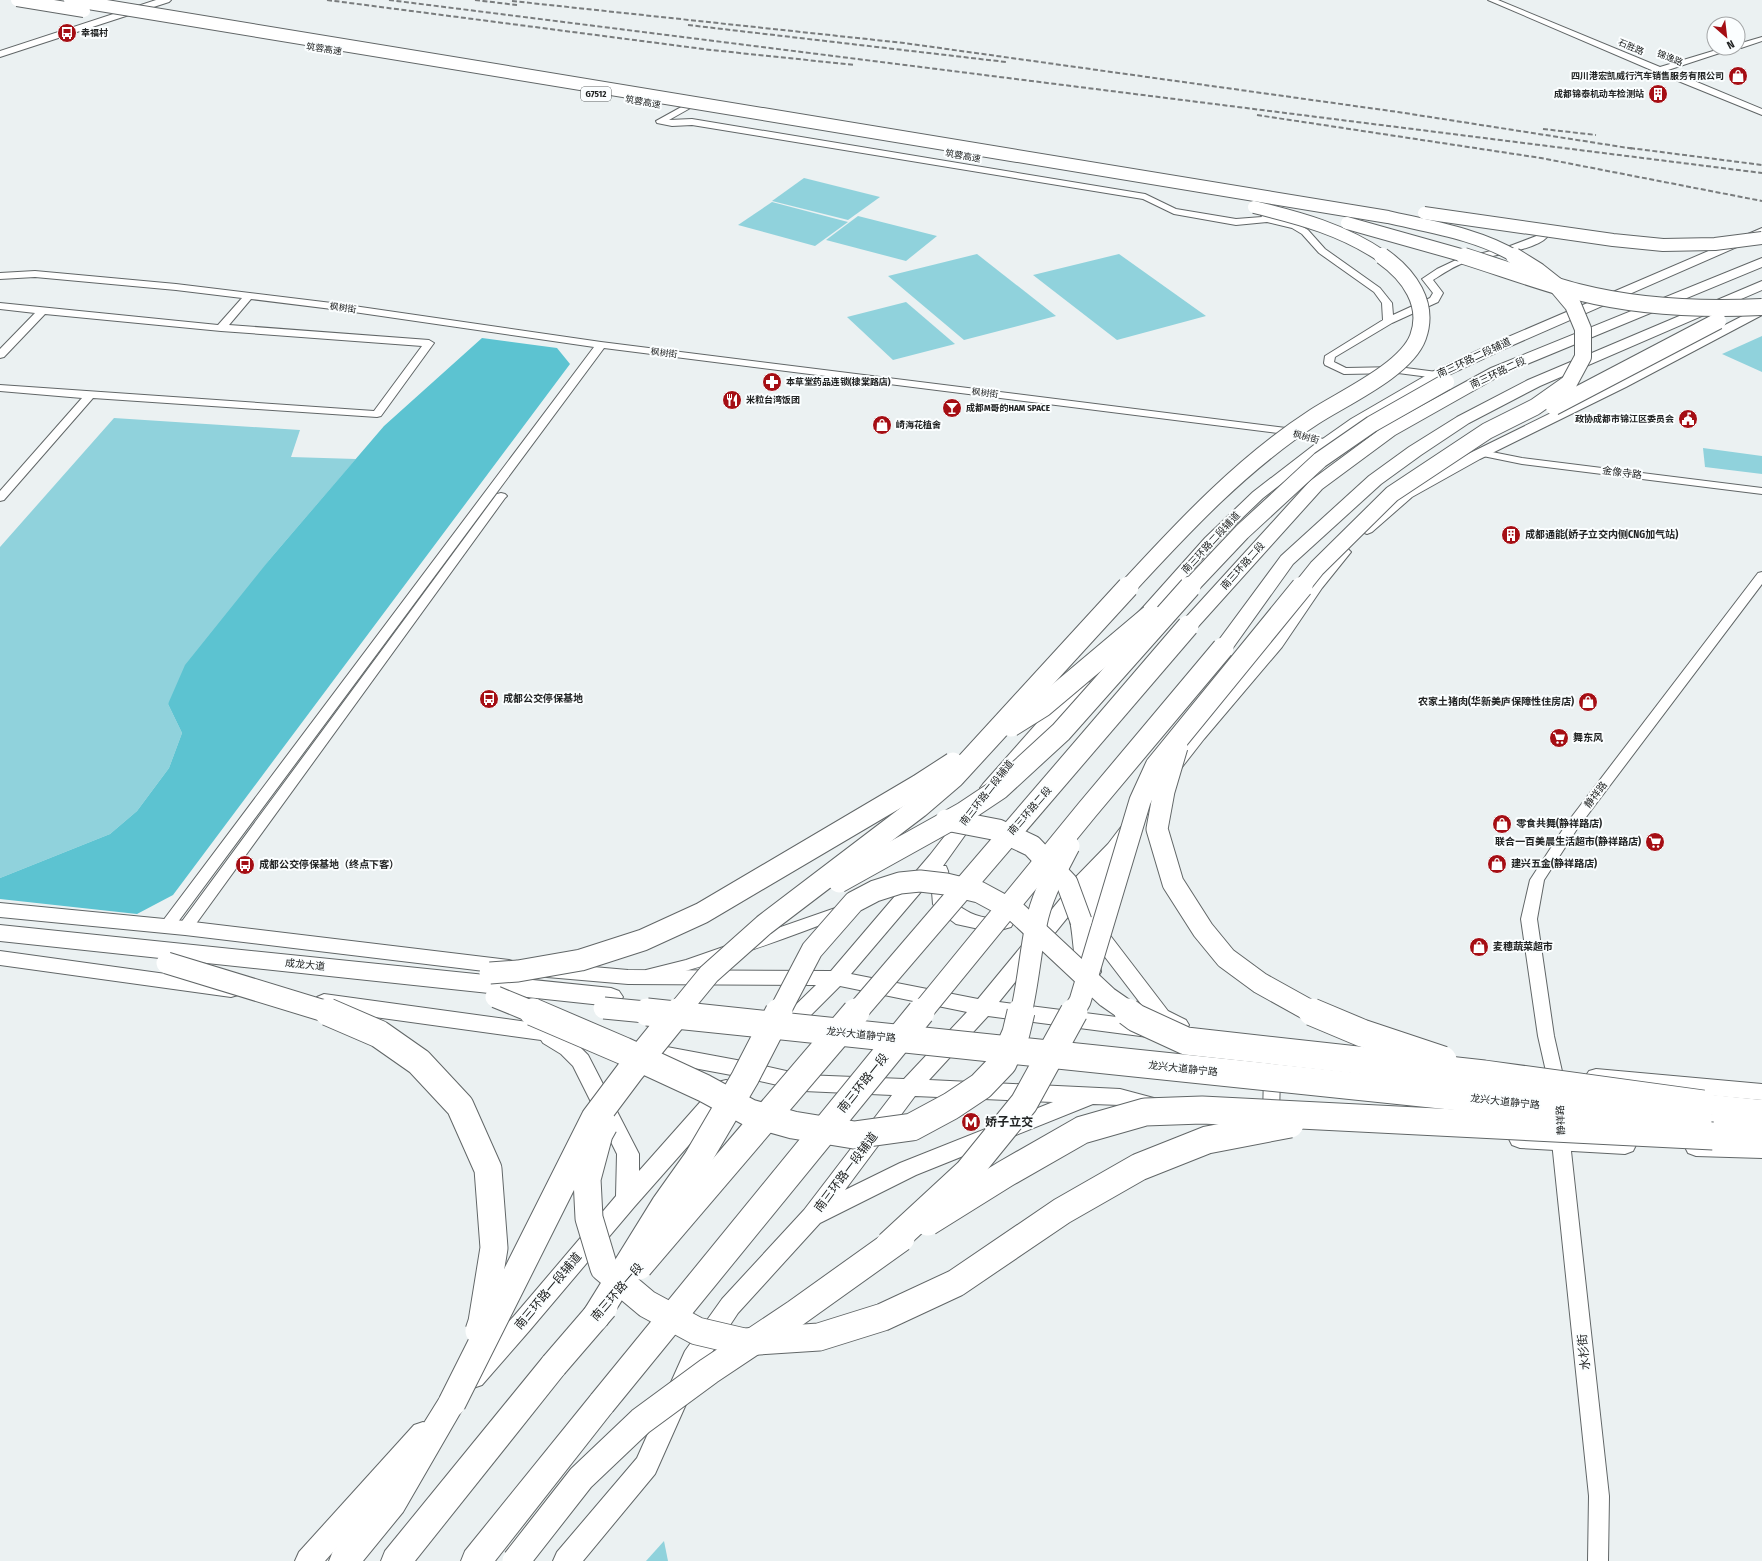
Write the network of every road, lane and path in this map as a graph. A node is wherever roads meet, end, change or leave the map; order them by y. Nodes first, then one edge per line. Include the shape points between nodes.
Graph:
1 (18, 0) edge
2 (70, 0) edge
3 (137, 0) edge
4 (166, 0) edge
5 (1492, 0) edge
6 (1505, 0) edge
7 (1762, 39) edge
8 (0, 44) edge
9 (1746, 44) edge
10 (0, 54) edge
11 (1706, 55) edge
12 (1663, 68) junction
13 (697, 102) dead end
14 (1762, 106) edge
15 (1762, 112) edge
16 (1176, 187) junction
17 (1260, 194) dead end
18 (1266, 219) junction
19 (1762, 232) edge
20 (1542, 237) dead end
21 (1762, 238) edge
22 (1762, 262) edge
23 (0, 276) edge
24 (0, 281) edge
25 (1762, 285) edge
26 (246, 299) junction
27 (1762, 300) edge
28 (0, 306) edge
29 (1762, 307) edge
30 (43, 310) junction
31 (1762, 310) edge
32 (1388, 320) junction
33 (221, 328) junction
34 (1603, 329) junction
35 (605, 348) junction
36 (0, 355) edge
37 (1647, 371) junction
38 (1441, 379) junction
39 (0, 388) edge
40 (90, 395) junction
41 (1530, 418) junction
42 (1446, 430) junction
43 (1323, 445) junction
44 (1482, 452) junction
45 (1423, 474) junction
46 (1762, 491) edge
47 (1407, 494) junction
48 (0, 498) edge
49 (1208, 567) junction
50 (1762, 576) edge
51 (1195, 719) junction
52 (1087, 810) junction
53 (1115, 849) junction
54 (937, 860) junction
55 (789, 862) junction
56 (919, 880) junction
57 (1077, 888) junction
58 (0, 910) edge
59 (764, 925) junction
60 (176, 927) junction
61 (0, 933) edge
62 (0, 946) edge
63 (169, 957) junction
64 (0, 958) edge
65 (1089, 972) junction
66 (628, 977) junction
67 (836, 978) junction
68 (496, 997) junction
69 (608, 1003) junction
70 (983, 1008) junction
71 (790, 1022) joint
72 (844, 1028) joint
73 (542, 1032) junction
74 (1200, 1036) junction
75 (1307, 1045) junction
76 (742, 1069) junction
77 (631, 1070) junction
78 (1555, 1073) junction
79 (1484, 1074) junction
80 (910, 1087) junction
81 (1762, 1092) edge
82 (1120, 1097) junction
83 (1762, 1110) edge
84 (1762, 1114) edge
85 (1356, 1119) junction
86 (1707, 1119) junction
87 (1271, 1127) junction
88 (1762, 1127) edge
89 (1762, 1137) edge
90 (1561, 1142) junction
91 (1762, 1149) edge
92 (627, 1199) junction
93 (812, 1217) junction
94 (889, 1246) junction
95 (595, 1318) junction
96 (452, 1404) junction
97 (308, 1561) edge
98 (344, 1561) edge
99 (396, 1561) edge
100 (476, 1561) edge
101 (516, 1561) edge
102 (566, 1561) edge
103 (1598, 1561) edge

1 - 16 highway, 筑蓉高速 / G7512, bridge
2 - 16 highway, 筑蓉高速 / G7512, bridge
3 - 8 main road
4 - 10 main road
5 - 12 street, 石胜路
6 - 12 street, 锦逸路
7 - 9 street
11 - 12 street
12 - 14 street, 锦逸路
12 - 15 street, 石胜路
13 - 18 street via 660,121 692,122 1145,197 1174,211 1236,222
16 - 21 highway, bridge via 1406,210 1663,245 1715,244
16 - 29 highway, bridge via 1325,217 1451,252 1578,292 1630,302 1677,306 1721,309
16 - 45 highway, bridge via 1388,217 1442,229 1507,252 1557,286 1573,305 1583,329 1583,357 1569,383 1535,406 1487,431
16 - 59 highway, bridge via 1324,226 1376,252 1405,275 1422,303 1424,320 1415,344 1405,359 1304,424 1220,491 1186,524 954,777 919,807
17 - 18 street
18 - 32 street via 1295,226 1305,232 1322,251 1377,290 1387,303
19 - 38 main road, 南三环路二段辅道 via 1498,346
20 - 32 street via 1447,267 1428,279 1438,293 1434,300
22 - 34 highway, 南三环路二段
23 - 26 street, 枫树街 via 35,274 176,287
24 - 26 street, 枫树街 via 47,280
25 - 42 highway via 1534,384
26 - 33 street
26 - 35 street, 枫树街 via 340,307
27 - 45 highway, bridge via 1635,363 1498,438
28 - 30 street
30 - 33 street
30 - 36 street
31 - 37 main road
32 - 38 street via 1330,356 1329,364 1344,371 1398,370
33 - 40 street via 429,343 377,414
34 - 38 highway via 1511,352
34 - 72 highway, 南三环路二段, bridge via 1497,371 1389,431 1316,485 1188,626
35 - 43 street, 枫树街 via 1281,435
35 - 60 street
35 - 60 street via 438,581
37 - 41 street via 1588,392
37 - 44 main road
38 - 43 main road, 南三环路二段辅道 via 1356,422
38 - 49 highway, bridge via 1320,460
39 - 40 street
40 - 48 street
41 - 42 highway
41 - 47 street via 1476,444
42 - 52 highway, bridge via 1375,480 1287,560 1223,648
43 - 54 main road, 南三环路二段辅道 via 1258,495 1210,541 993,783
44 - 46 street, 金像寺路 via 1522,461
44 - 47 main road
45 - 51 highway, bridge via 1392,494 1317,568
47 - 53 main road via 1368,527 1330,566 1276,642 1194,738
49 - 55 highway, bridge via 1043,706 919,786
49 - 59 highway, bridge via 1061,732 998,789 963,814
50 - 78 street, 静祥路 via 1572,826 1537,880 1529,919 1546,1036
51 - 65 highway, bridge via 1156,766 1140,801
51 - 79 highway, bridge via 1174,753 1157,829 1173,883 1203,930 1226,958 1260,983 1306,1010 1362,1033
52 - 68 highway, bridge via 1050,883 1036,924 1025,996 1016,1033 1003,1063 981,1086 912,1127 854,1135 793,1125 750,1113 637,1057
52 - 100 highway, 南三环路一段, bridge
53 - 57 main road
53 - 74 main road via 1089,902 1088,918 1161,1016
54 - 56 main road, 南三环路二段辅道
54 - 57 main road via 943,904 963,919 993,925 1041,912
55 - 63 highway, bridge via 702,913 643,940 581,960 518,971 490,973 418,969 295,954
55 - 65 highway, bridge via 879,827 928,818 959,821 998,830 1032,846 1067,883 1085,935
56 - 66 street via 803,926 688,965
56 - 67 main road, 南三环路二段辅道
57 - 70 main road via 1069,902
58 - 60 main road
59 - 77 highway, bridge via 709,974
60 - 66 main road via 499,966
61 - 63 highway, 成龙大道
62 - 63 highway, 成龙大道
63 - 68 highway, 成龙大道, bridge
63 - 69 highway, 成龙大道
63 - 96 highway, bridge via 336,1015 379,1034 419,1062 460,1106 488,1169 494,1248 482,1322
64 - 73 main road
65 - 94 highway, bridge via 1080,1000 1024,1103 968,1172
66 - 67 main road
67 - 70 main road
67 - 71 main road, 南三环路二段辅道
68 - 69 highway, 成龙大道, bridge
69 - 86 highway, 龙兴大道静宁路, bridge
70 - 74 main road
70 - 80 main road, 南三环路一段辅道
71 - 76 main road, 南三环路一段辅道
72 - 95 highway, 南三环路一段, bridge
73 - 76 main road
73 - 92 main road via 568,1048 581,1061 628,1154
74 - 75 main road
75 - 78 main road
75 - 87 street via 1282,1051 1270,1062
76 - 80 main road via 804,1083
76 - 92 main road, 南三环路一段辅道
77 - 85 highway, bridge via 599,1134 587,1180 588,1218 604,1268 647,1304 697,1331 744,1342 819,1337 883,1317 956,1283 1062,1211 1139,1167 1207,1140 1280,1124
77 - 96 highway, bridge via 595,1118
78 - 81 main road
78 - 90 street, 静祥路 via 1562,1110
79 - 86 highway, bridge
79 - 95 highway, bridge via 1186,1041 1136,1018 1107,997 1016,912 994,899 979,892 946,884 920,881 900,883 875,891 854,902 812,950 745,1078 697,1160 665,1205
80 - 82 main road
80 - 93 main road, 南三环路一段辅道
82 - 87 main road via 1216,1124
82 - 93 main road via 1087,1098 908,1169
83 - 86 highway
84 - 86 main road, 龙兴大道静宁路
85 - 86 highway, bridge via 1537,1126
85 - 94 highway, bridge via 1202,1110 1146,1112 1082,1130
86 - 88 main road, 龙兴大道静宁路
86 - 89 highway
87 - 90 main road via 1469,1134
90 - 91 main road
90 - 103 street, 水杉街 via 1599,1496
92 - 97 main road, 南三环路一段辅道 via 522,1324
93 - 102 main road, 南三环路一段辅道 via 730,1306 694,1359 646,1466
94 - 101 highway, bridge via 796,1313 708,1371 641,1421 581,1478
95 - 99 highway, 南三环路一段, bridge
96 - 98 highway via 392,1502

